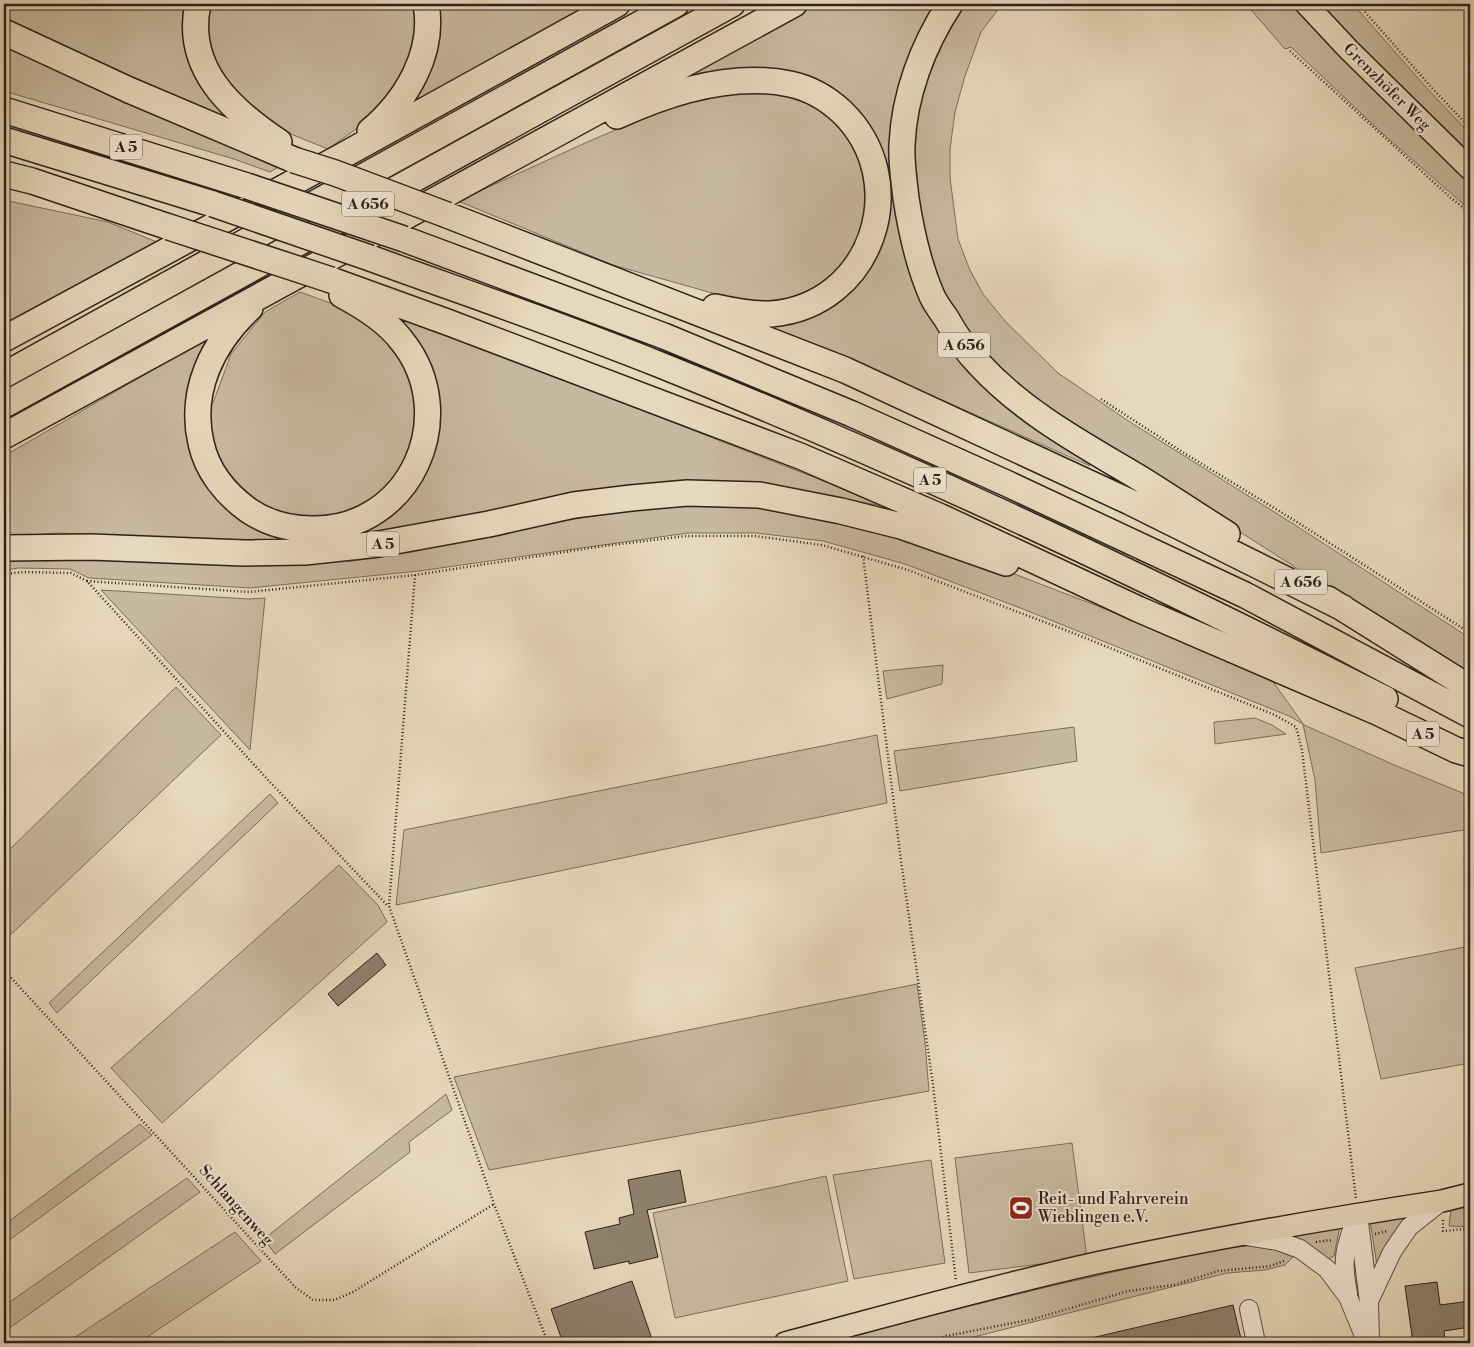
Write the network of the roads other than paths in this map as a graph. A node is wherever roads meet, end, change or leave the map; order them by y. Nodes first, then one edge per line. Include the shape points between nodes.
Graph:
1 (198, 4) edge
2 (426, 4) edge
3 (617, 4) edge
4 (676, 4) edge
5 (732, 4) edge
6 (794, 4) edge
7 (950, 4) edge
8 (1306, 4) edge
9 (4, 32) edge
10 (4, 110) edge
11 (4, 140) edge
12 (529, 149) junction
13 (298, 158) junction
14 (334, 167) junction
15 (1470, 169) edge
16 (4, 176) edge
17 (325, 283) junction
18 (629, 285) junction
19 (272, 288) junction
20 (4, 339) edge
21 (4, 375) edge
22 (4, 405) edge
23 (4, 436) edge
24 (4, 548) edge
25 (1342, 608) junction
26 (1138, 609) junction
27 (1470, 688) edge
28 (1470, 715) edge
29 (1470, 745) edge
30 (1470, 754) edge
31 (1470, 1194) edge
32 (1442, 1201) junction
33 (1358, 1214) junction
34 (1240, 1234) junction
35 (1355, 1237) junction
36 (1348, 1297) junction
37 (1369, 1302) junction
38 (1249, 1309) dead end
39 (785, 1343) edge
40 (1256, 1343) edge
41 (1369, 1343) edge

1 - 13 highway, A 656 via 200,53 219,92 237,112
2 - 14 highway via 425,44 411,82 397,104
3 - 14 highway
4 - 21 highway, A 656
5 - 22 highway, A 656
6 - 12 highway
7 - 25 highway, A 656 via 937,23 917,67 906,110 902,146 910,223 918,258 932,297 954,331 978,363 1012,395 1065,434 1151,485
8 - 15 main road, Grenzhöfer Weg
9 - 13 highway via 129,90
10 - 28 highway, A 5, bridge via 404,239 664,336 852,414 1245,595
11 - 29 highway, A 5, bridge via 213,204 657,364 1031,525 1233,621
12 - 18 highway via 554,144 680,92 729,82 774,82 808,90 837,107 860,133 878,181 875,224 858,263 841,283 820,298 788,311 754,314
12 - 19 highway
13 - 14 highway, A 656, bridge
14 - 18 highway, bridge via 447,215
14 - 20 highway
16 - 17 highway, bridge via 32,181 169,226
17 - 19 highway via 390,327 402,340 425,385 428,418 422,452 395,495 368,516 319,530 270,522 240,504 213,472 198,432 198,398 208,366 236,322
17 - 26 highway, A 5 via 447,322 800,456 941,517
18 - 25 highway via 845,370 1130,502
19 - 23 highway
24 - 26 highway, A 5 via 305,552 379,544 574,505 687,493 759,495 901,526
25 - 27 highway
26 - 30 highway, A 5
31 - 32 main road
32 - 33 main road
32 - 37 street via 1409,1228 1392,1252
33 - 34 main road
33 - 35 street
34 - 36 street via 1300,1249 1327,1269
34 - 39 main road via 1092,1264
35 - 36 street via 1344,1254
35 - 37 street
36 - 41 street
37 - 41 street
38 - 40 street

